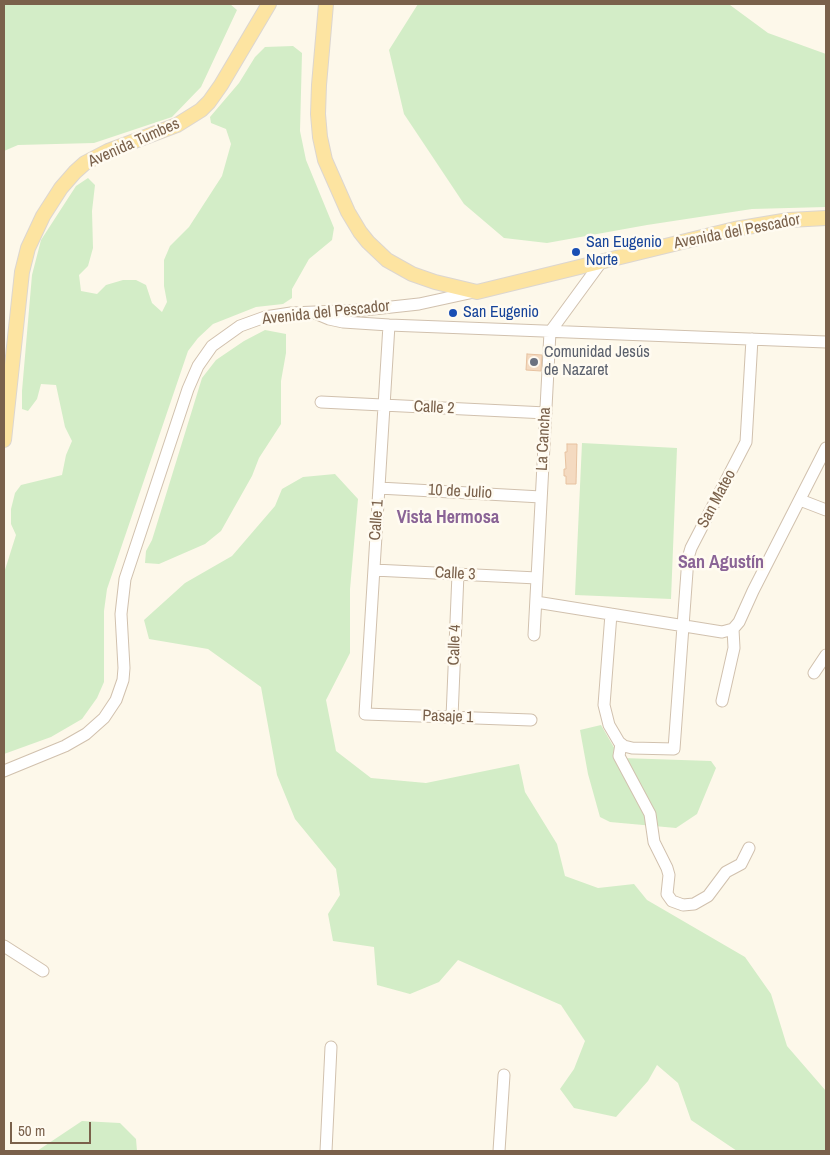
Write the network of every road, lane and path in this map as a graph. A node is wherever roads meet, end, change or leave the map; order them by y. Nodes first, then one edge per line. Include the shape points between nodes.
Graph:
1 (269, 4) edge
2 (326, 4) edge
3 (826, 218) edge
4 (602, 260) junction
5 (477, 292) junction
6 (312, 312) junction
7 (389, 325) junction
8 (550, 332) junction
9 (752, 339) junction
10 (826, 342) edge
11 (321, 402) dead end
12 (384, 405) junction
13 (546, 413) junction
14 (4, 440) edge
15 (826, 448) edge
16 (379, 488) junction
17 (541, 497) junction
18 (800, 500) junction
19 (826, 510) edge
20 (374, 570) junction
21 (458, 574) junction
22 (537, 578) junction
23 (536, 602) junction
24 (611, 614) junction
25 (682, 626) junction
26 (733, 629) junction
27 (534, 634) dead end
28 (826, 655) edge
29 (814, 673) dead end
30 (722, 701) dead end
31 (365, 714) joint
32 (452, 717) junction
33 (530, 720) dead end
34 (621, 744) junction
35 (4, 770) edge
36 (749, 848) dead end
37 (4, 946) edge
38 (43, 971) dead end
39 (331, 1047) dead end
40 (504, 1076) dead end
41 (326, 1151) edge
42 (500, 1151) edge

1 - 14 main road, Avenida Tumbes via 218,90 201,110 177,125 97,156 75,172 55,197 32,236 24,260
2 - 5 main road via 318,126 325,160 348,212 368,242 399,268
3 - 4 main road, Avenida del Pescador via 744,228
4 - 5 main road, Avenida del Pescador
4 - 8 street
5 - 6 street, Avenida del Pescador via 420,304
6 - 7 street via 343,322
6 - 35 street, Avenida del Pescador via 254,320 228,333 204,356 188,390 125,579 121,614 124,668 116,700 104,718 86,734 65,746
7 - 8 street
7 - 12 street, Calle 1
8 - 9 street
8 - 13 street, La Cancha
9 - 10 street
9 - 25 street, San Mateo via 746,442 690,552
11 - 12 street, Calle 2
12 - 13 street, Calle 2
12 - 16 street, Calle 1
13 - 17 street, La Cancha
15 - 18 street
16 - 17 street, 10 de Julio
16 - 20 street, Calle 1
17 - 22 street, La Cancha
18 - 19 street
18 - 26 street
20 - 21 street, Calle 3
20 - 31 street, Calle 1
21 - 22 street, Calle 3
21 - 32 street, Calle 4
22 - 23 street, La Cancha
23 - 24 street
23 - 27 street, La Cancha
24 - 25 street
24 - 34 street via 604,710
25 - 26 street via 722,632
25 - 34 street, San Mateo via 674,748 632,748
26 - 30 street via 734,648
28 - 29 street
31 - 32 street, Pasaje 1
32 - 33 street, Pasaje 1
34 - 36 street via 618,756 650,814 654,842 669,875 667,894 672,901 694,904 708,896 726,872 741,864
37 - 38 street
39 - 41 street
40 - 42 street

